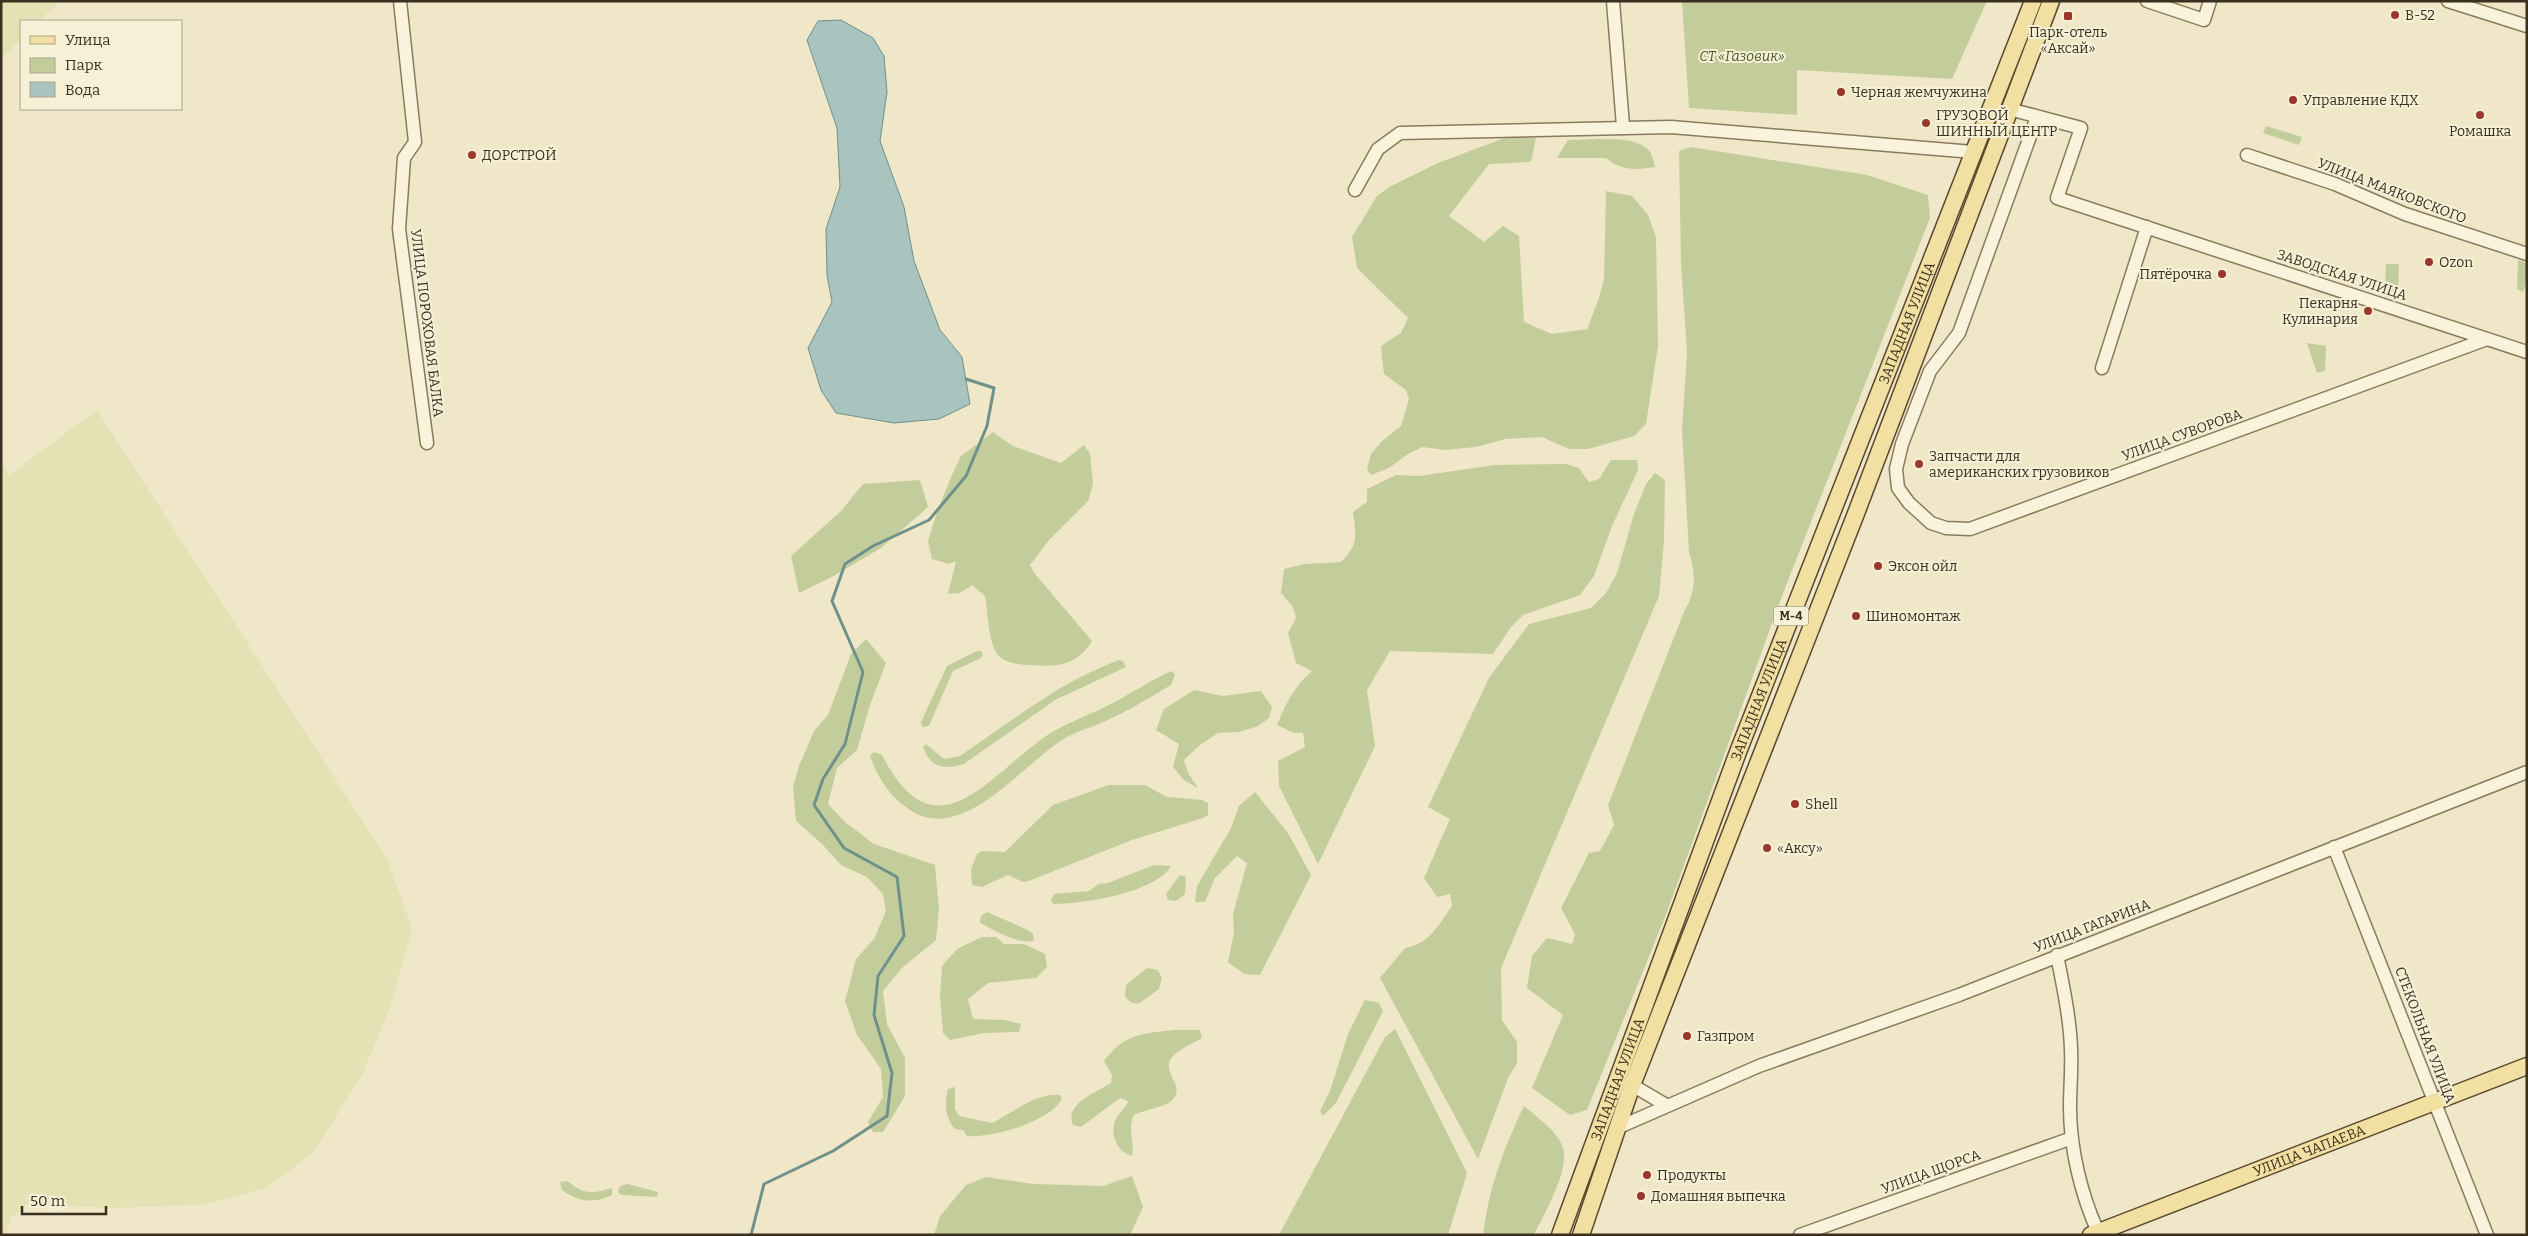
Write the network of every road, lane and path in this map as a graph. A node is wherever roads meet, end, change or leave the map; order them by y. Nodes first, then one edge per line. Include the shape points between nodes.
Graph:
1 (400, 1) edge
2 (1613, 1) edge
3 (2033, 1) edge
4 (2050, 1) edge
5 (2147, 1) edge
6 (2210, 1) edge
7 (2448, 1) edge
8 (2527, 26) edge
9 (2010, 109) junction
10 (2037, 117) junction
11 (1623, 126) junction
12 (1973, 152) junction
13 (2247, 155) dead end
14 (1355, 190) dead end
15 (2147, 227) junction
16 (2527, 254) edge
17 (2488, 339) junction
18 (2527, 352) edge
19 (2102, 368) dead end
20 (427, 443) dead end
21 (2527, 772) edge
22 (2334, 847) junction
23 (2057, 955) junction
24 (2527, 1066) edge
25 (1632, 1085) junction
26 (2434, 1100) junction
27 (1666, 1105) junction
28 (1617, 1128) junction
29 (2072, 1138) junction
30 (2122, 1230) edge
31 (2095, 1233) edge
32 (1560, 1235) edge
33 (1581, 1235) edge
34 (1800, 1235) edge
35 (2487, 1235) edge

1 - 20 street, УЛИЦА ПОРОХОВАЯ БАЛКА via 414,142 404,158 399,229
2 - 11 street
3 - 12 main road, ЗАПАДНАЯ УЛИЦА / М-4
4 - 9 main road, ЗАПАДНАЯ УЛИЦА / М-4
5 - 6 street via 2204,20
7 - 8 street
9 - 10 street, ЗАВОДСКАЯ УЛИЦА
9 - 25 main road, ЗАПАДНАЯ УЛИЦА / М-4 via 1852,525
10 - 15 street, ЗАВОДСКАЯ УЛИЦА via 2081,128 2056,198
10 - 17 street, УЛИЦА СУВОРОВА via 1959,333 1930,371 1902,444 1896,469 1898,488 1909,504 1932,523 1946,528 1970,529
11 - 12 street via 1671,127
11 - 14 street via 1400,133 1378,149
12 - 32 main road, ЗАПАДНАЯ УЛИЦА / М-4 via 1738,752
13 - 16 street, УЛИЦА МАЯКОВСКОГО via 2335,184 2405,214
15 - 17 street, ЗАВОДСКАЯ УЛИЦА
15 - 19 street
17 - 18 street, ЗАВОДСКАЯ УЛИЦА
21 - 22 street, УЛИЦА ГАГАРИНА
22 - 23 street, УЛИЦА ГАГАРИНА
22 - 26 street, СТЕКОЛЬНАЯ УЛИЦА
23 - 27 street, УЛИЦА ГАГАРИНА via 1959,995 1786,1056
23 - 29 street via 2071,1050
24 - 26 main road, УЛИЦА ЧАПАЕВА
25 - 27 street
25 - 28 main road, ЗАПАДНАЯ УЛИЦА / М-4
26 - 30 main road, УЛИЦА ЧАПАЕВА
26 - 35 street, СТЕКОЛЬНАЯ УЛИЦА
27 - 28 street, УЛИЦА ГАГАРИНА
28 - 33 main road, ЗАПАДНАЯ УЛИЦА / М-4
29 - 31 street
29 - 34 street, УЛИЦА ЩОРСА
30 - 31 main road, УЛИЦА ЧАПАЕВА

